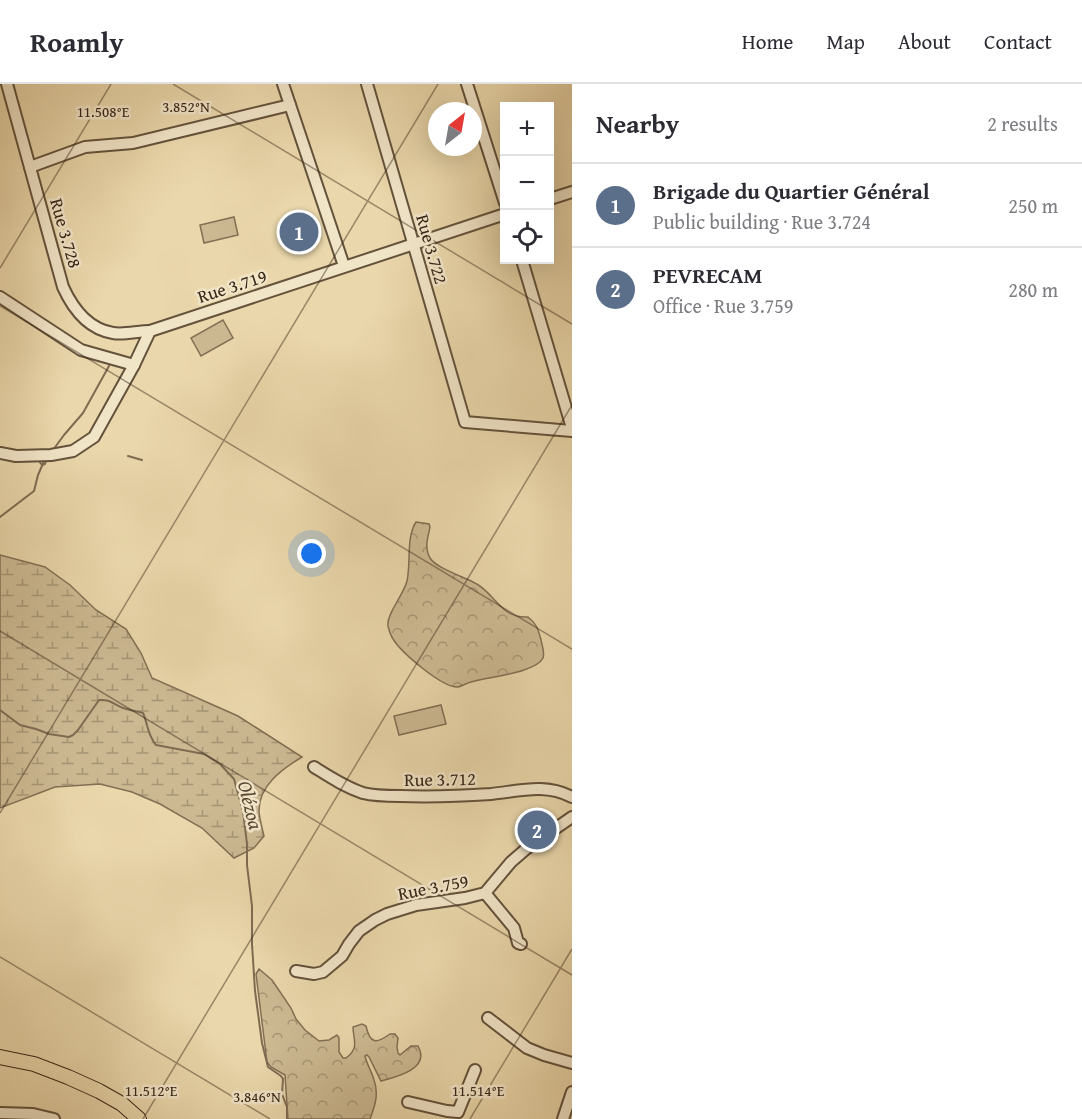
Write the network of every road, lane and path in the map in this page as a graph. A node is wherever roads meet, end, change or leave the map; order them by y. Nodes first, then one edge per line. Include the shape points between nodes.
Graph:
1 (7, 84) edge
2 (283, 84) edge
3 (367, 84) edge
4 (467, 84) edge
5 (290, 105) junction
6 (30, 166) junction
7 (500, 190) edge
8 (572, 192) edge
9 (554, 198) edge
10 (500, 215) edge
11 (413, 243) junction
12 (523, 264) edge
13 (344, 266) junction
14 (0, 297) edge
15 (150, 331) junction
16 (134, 365) junction
17 (572, 430) edge
18 (0, 453) edge
19 (314, 767) dead end
20 (572, 797) edge
21 (572, 817) edge
22 (485, 893) junction
23 (521, 944) dead end
24 (296, 971) dead end
25 (488, 1018) dead end
26 (0, 1057) edge
27 (572, 1063) edge
28 (475, 1070) dead end
29 (572, 1092) edge
30 (408, 1102) dead end
31 (0, 1113) edge
32 (564, 1118) edge
33 (54, 1119) edge
34 (139, 1119) edge

1 - 6 street, Rue 3.728
2 - 5 street
3 - 11 street, Rue 3.722
4 - 7 street
5 - 6 street via 133,142 85,147
5 - 13 street
6 - 15 street, Rue 3.728 via 63,287 76,311 98,329 114,333
8 - 9 street
10 - 11 street, Rue 3.719
11 - 13 street, Rue 3.719
11 - 17 street, Rue 3.722 via 465,422
12 - 17 street
13 - 15 street, Rue 3.719
14 - 16 street via 81,350
15 - 16 street
16 - 18 street via 93,437 73,451 16,456
19 - 20 street, Rue 3.712 via 344,785 379,795 463,796 552,789
21 - 22 street, Rue 3.759 via 511,862
22 - 23 street via 514,928
22 - 24 street, Rue 3.759 via 387,914 359,931 342,956 323,972
25 - 27 street via 527,1048
26 - 34 main road via 68,1077 122,1104
28 - 30 street via 458,1112
29 - 32 street
31 - 33 street

